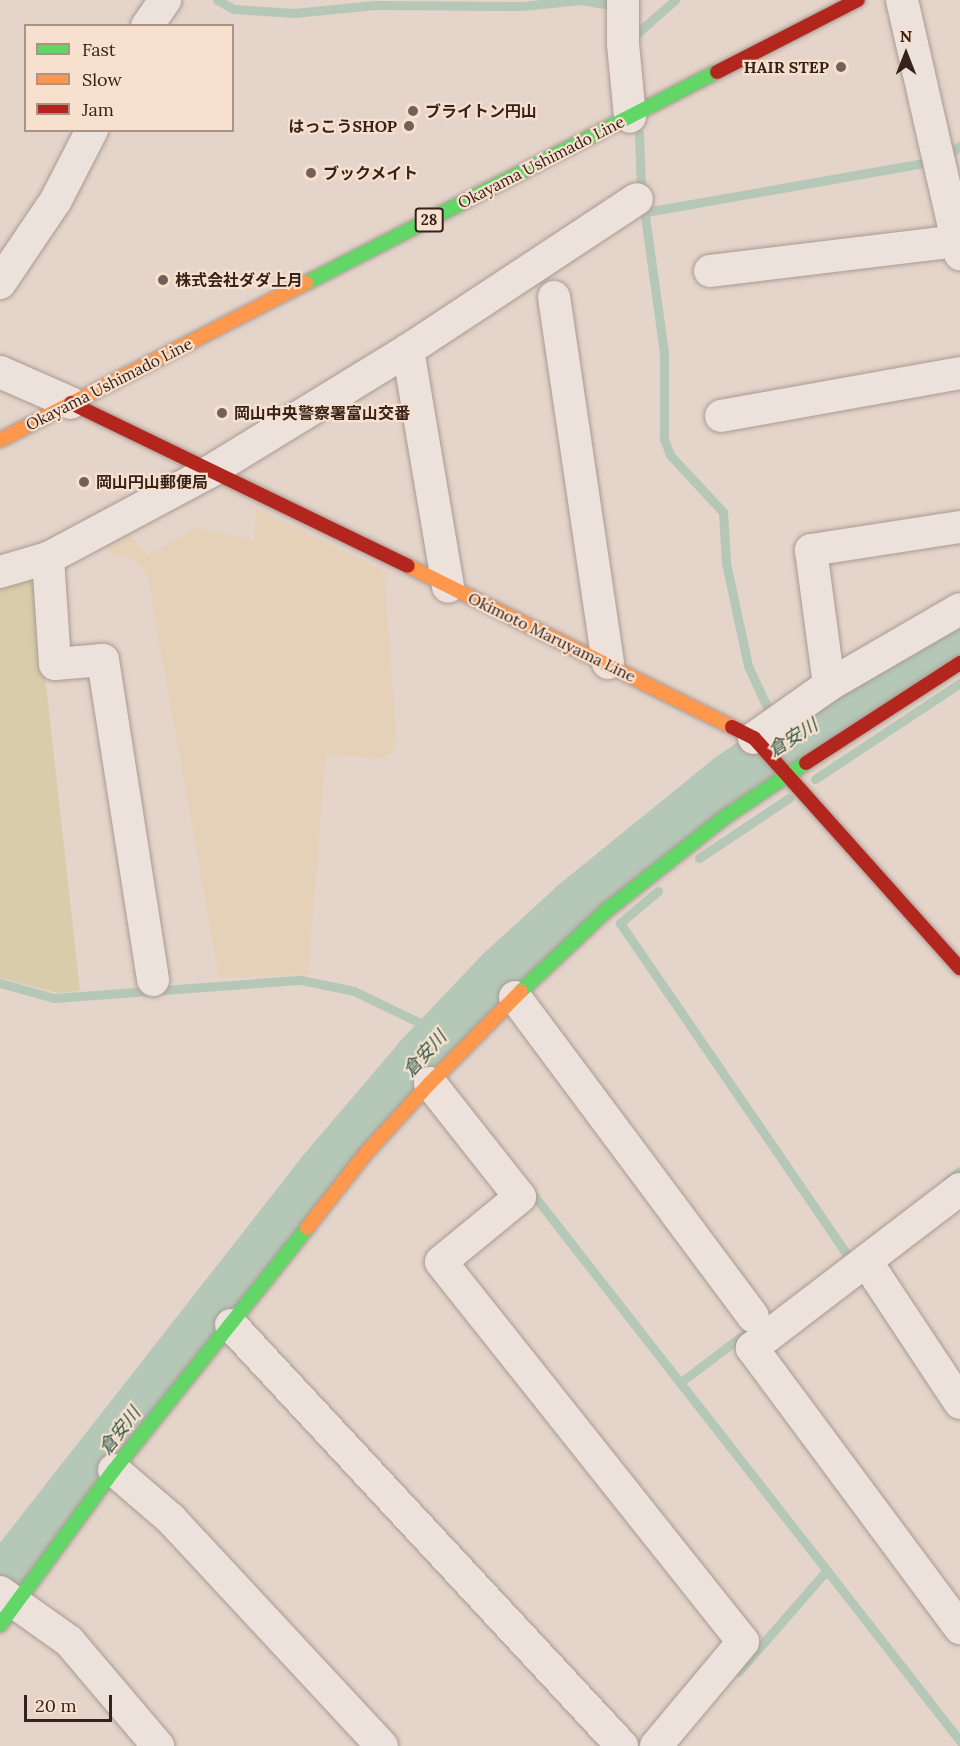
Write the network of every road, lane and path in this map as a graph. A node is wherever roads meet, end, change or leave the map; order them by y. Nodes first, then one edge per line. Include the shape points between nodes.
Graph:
1 (165, 0) edge
2 (623, 0) edge
3 (858, 0) edge
4 (902, 0) edge
5 (148, 24) edge
6 (630, 117) junction
7 (91, 132) edge
8 (944, 160) edge
9 (637, 199) dead end
10 (958, 248) edge
11 (710, 272) dead end
12 (0, 283) edge
13 (554, 297) dead end
14 (408, 350) junction
15 (0, 372) edge
16 (960, 374) edge
17 (71, 403) junction
18 (721, 416) dead end
19 (0, 440) edge
20 (209, 472) junction
21 (960, 527) edge
22 (48, 558) junction
23 (0, 572) edge
24 (448, 587) junction
25 (960, 609) edge
26 (608, 663) junction
27 (960, 663) edge
28 (829, 685) junction
29 (756, 741) junction
30 (782, 769) junction
31 (957, 959) edge
32 (153, 980) dead end
33 (515, 997) junction
34 (430, 1083) junction
35 (960, 1189) edge
36 (866, 1261) junction
37 (753, 1316) dead end
38 (231, 1325) junction
39 (960, 1403) edge
40 (114, 1470) junction
41 (7, 1605) edge
42 (960, 1628) edge
43 (158, 1746) edge
44 (382, 1746) edge
45 (622, 1746) edge
46 (656, 1746) edge

1 - 5 street
2 - 6 street
3 - 6 main road, Okayama Ushimado Line / 28
4 - 8 street
6 - 17 main road, Okayama Ushimado Line / 28
7 - 12 street via 56,200
8 - 10 street
9 - 14 street
10 - 11 street
13 - 26 street
14 - 20 street
14 - 24 street
15 - 17 street
16 - 18 street
17 - 19 main road, Okayama Ushimado Line / 28
17 - 20 main road, Okimoto Maruyama Line
20 - 22 street
20 - 24 main road, Okimoto Maruyama Line
21 - 28 street via 811,550
22 - 23 street
22 - 32 street via 55,664 103,660
24 - 26 main road, Okimoto Maruyama Line
25 - 28 street
26 - 29 main road, Okimoto Maruyama Line
27 - 30 main road
28 - 29 street
29 - 30 main road, Okimoto Maruyama Line
30 - 31 main road, Okimoto Maruyama Line
30 - 33 main road via 606,911
33 - 34 main road
33 - 37 street
34 - 38 main road via 366,1153
34 - 46 street via 519,1197 441,1262 743,1641
35 - 36 street
36 - 39 street
36 - 42 street via 753,1348
38 - 40 main road
38 - 45 street
40 - 41 main road
40 - 44 street via 171,1519
41 - 43 street via 69,1641

